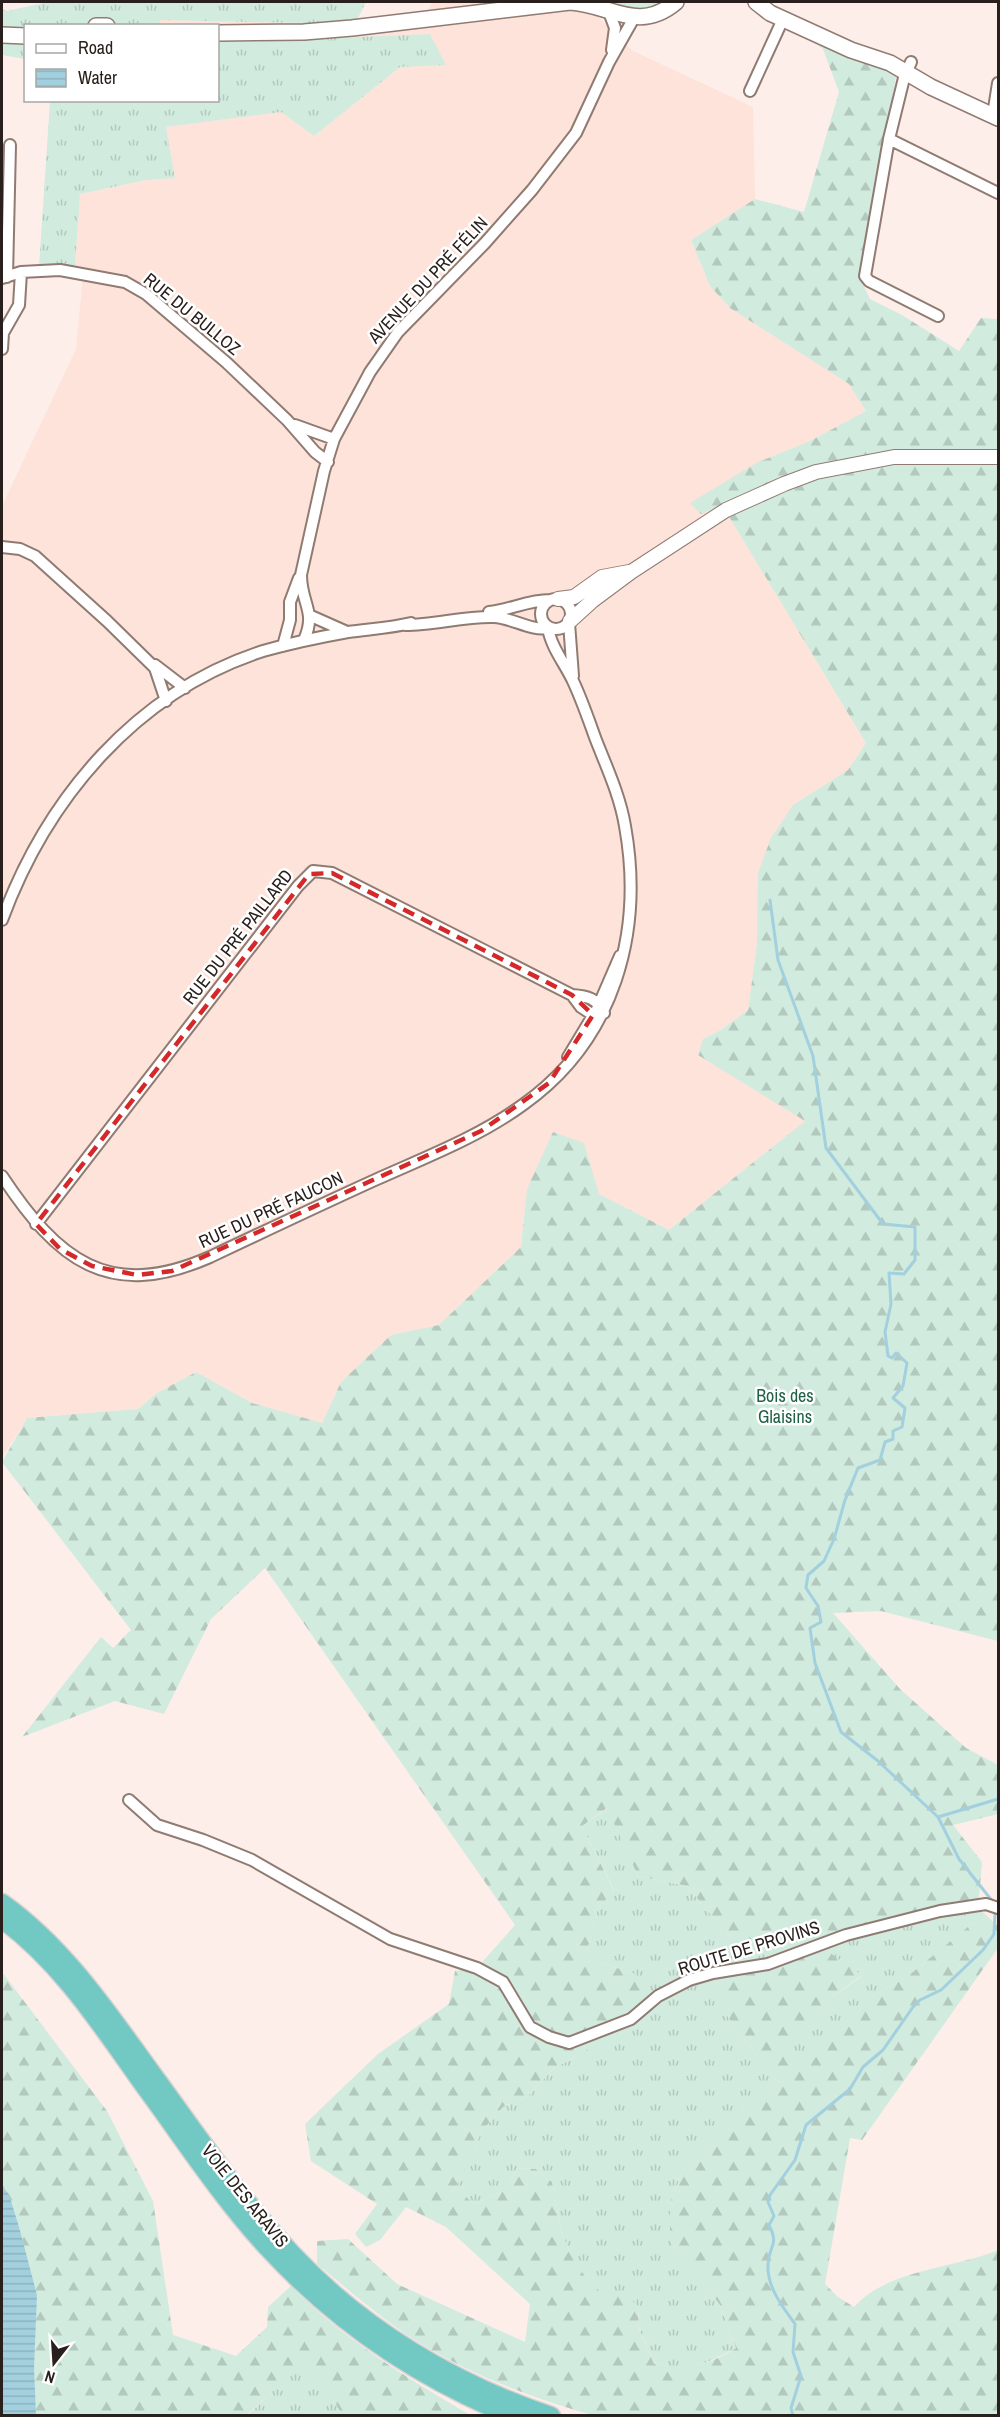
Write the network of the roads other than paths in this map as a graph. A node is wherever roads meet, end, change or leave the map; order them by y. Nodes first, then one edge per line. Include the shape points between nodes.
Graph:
1 (546, 2) edge
2 (676, 2) edge
3 (756, 2) edge
4 (602, 7) edge
5 (524, 9) junction
6 (635, 16) junction
7 (783, 19) junction
8 (219, 33) edge
9 (2, 35) edge
10 (24, 36) edge
11 (609, 62) junction
12 (909, 67) junction
13 (999, 83) edge
14 (750, 91) dead end
15 (996, 117) edge
16 (889, 139) junction
17 (10, 145) dead end
18 (999, 193) edge
19 (21, 272) junction
20 (4, 278) edge
21 (938, 316) dead end
22 (2, 349) edge
23 (287, 420) junction
24 (334, 440) junction
25 (999, 457) edge
26 (328, 462) junction
27 (2, 547) edge
28 (631, 572) junction
29 (301, 575) junction
30 (554, 600) junction
31 (311, 616) junction
32 (290, 620) junction
33 (569, 622) junction
34 (405, 625) junction
35 (548, 628) junction
36 (347, 633) junction
37 (304, 640) junction
38 (283, 646) junction
39 (150, 661) junction
40 (574, 683) junction
41 (185, 688) junction
42 (166, 701) junction
43 (2, 920) edge
44 (599, 1010) junction
45 (2, 1176) edge
46 (36, 1224) junction
47 (129, 1800) dead end
48 (2, 1903) edge
49 (999, 1908) edge
50 (2, 1919) edge
51 (512, 2415) edge
52 (551, 2415) edge

1 - 5 main road
2 - 6 main road via 656,14
3 - 7 main road
4 - 5 main road via 570,2
4 - 6 main road
4 - 11 street, AVENUE DU PRÉ FÉLIN via 615,28
5 - 8 main road via 304,32
6 - 11 street, AVENUE DU PRÉ FÉLIN
7 - 12 main road via 836,41 890,52
7 - 14 street
9 - 10 main road
11 - 24 street, AVENUE DU PRÉ FÉLIN via 576,133 494,234 398,332 364,381
12 - 15 main road
12 - 16 street
13 - 15 street
16 - 18 street
16 - 21 street via 865,276
17 - 20 street, RUE DU BULLOZ
19 - 20 street, RUE DU BULLOZ
19 - 22 street via 19,305 3,333
19 - 23 street, RUE DU BULLOZ via 60,270 125,282 169,313
23 - 24 street, RUE DU BULLOZ
23 - 26 street, RUE DU BULLOZ
24 - 26 street, AVENUE DU PRÉ FÉLIN
25 - 28 street via 894,457 816,471 726,510
26 - 29 street, AVENUE DU PRÉ FÉLIN
27 - 39 street via 35,556
28 - 30 street via 602,577 574,597
28 - 33 street
29 - 31 street, AVENUE DU PRÉ FÉLIN via 301,589
29 - 32 street, AVENUE DU PRÉ FÉLIN via 290,602
30 - 33 street via 568,606
30 - 34 street
30 - 35 street via 543,605 540,612
31 - 36 street
31 - 37 street
32 - 37 street
32 - 38 street, AVENUE DU PRÉ FÉLIN
33 - 35 street via 557,630
33 - 40 street, RUE DU PRÉ FAUCON
34 - 35 street via 490,617 536,629
34 - 36 street
35 - 40 street, RUE DU PRÉ FAUCON
36 - 37 street
37 - 38 street
38 - 41 street via 231,665
39 - 41 street
39 - 42 street
40 - 44 street, RUE DU PRÉ FAUCON via 618,797 625,825 631,891 624,948
41 - 42 street
42 - 43 street via 103,752 69,792 37,841
44 - 46 street, RUE DU PRÉ FAUCON via 563,1068 526,1103 481,1131 183,1268 138,1275 103,1269 68,1254
44 - 46 street, RUE DU PRÉ PAILLARD via 581,1007 572,995 332,873 314,872 298,886
45 - 46 street, RUE DU PRÉ FAUCON
47 - 49 street, ROUTE DE PROVINS via 157,1825 252,1860 390,1939 477,1968 503,1982 530,2027 569,2043 631,2019 658,1996 689,1980 768,1964 846,1935 940,1911 986,1904
48 - 52 highway, VOIE DES ARAVIS via 62,1955 254,2211 318,2280 367,2320 435,2365 503,2398
50 - 51 highway, VOIE DES ARAVIS via 70,1985 225,2196 289,2270 334,2312 395,2356 443,2384

